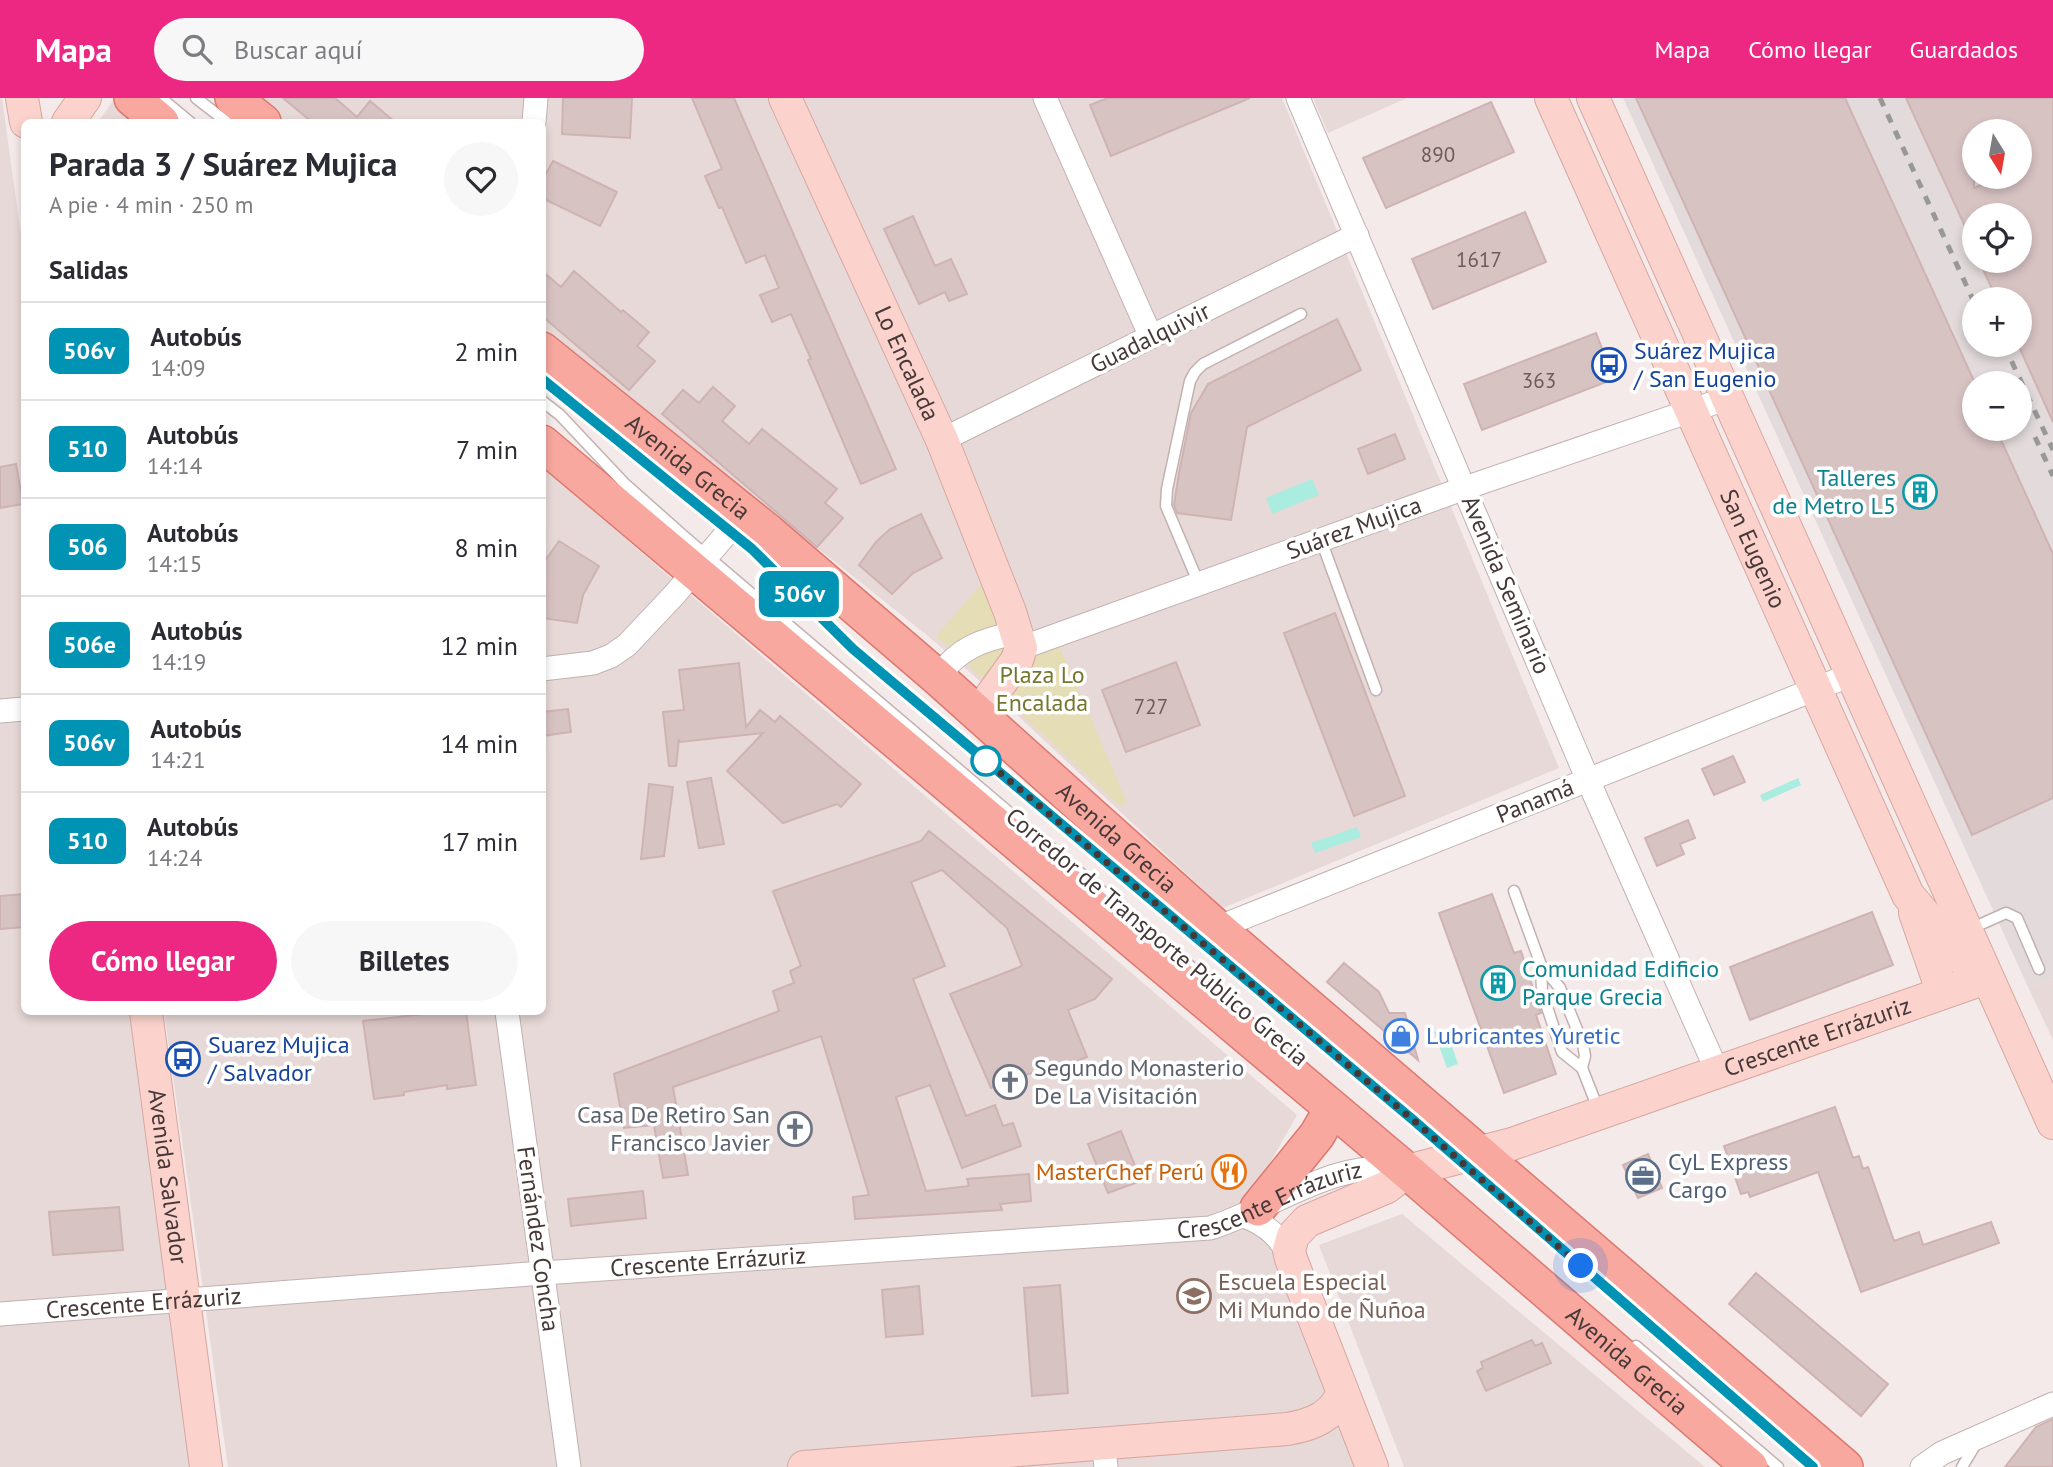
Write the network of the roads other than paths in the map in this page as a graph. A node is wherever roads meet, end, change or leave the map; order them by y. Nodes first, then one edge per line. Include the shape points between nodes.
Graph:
1 (22, 98) edge
2 (85, 98) edge
3 (132, 98) edge
4 (161, 98) edge
5 (196, 98) edge
6 (233, 98) edge
7 (536, 98) edge
8 (785, 98) edge
9 (1045, 98) edge
10 (1298, 98) edge
11 (1551, 98) edge
12 (1593, 98) edge
13 (26, 119) edge
14 (70, 119) edge
15 (157, 119) edge
16 (186, 119) edge
17 (222, 119) edge
18 (259, 119) edge
19 (534, 119) edge
20 (1629, 179) junction
21 (1595, 195) junction
22 (1357, 235) junction
23 (1301, 314) dead end
24 (1151, 337) junction
25 (546, 354) edge
26 (546, 382) edge
27 (1728, 398) junction
28 (546, 404) edge
29 (1692, 410) junction
30 (942, 440) junction
31 (546, 446) edge
32 (1465, 488) junction
33 (736, 522) junction
34 (1321, 540) junction
35 (701, 563) junction
36 (1199, 584) junction
37 (1018, 641) junction
38 (546, 669) edge
39 (1853, 674) junction
40 (937, 677) junction
41 (1817, 688) junction
42 (1376, 690) dead end
43 (21, 709) edge
44 (0, 711) edge
45 (978, 714) junction
46 (1588, 780) junction
47 (1514, 891) dead end
48 (1908, 895) junction
49 (1217, 928) junction
50 (1967, 930) junction
51 (1541, 965) junction
52 (2039, 969) dead end
53 (1986, 978) junction
54 (1937, 994) junction
55 (146, 1015) edge
56 (507, 1015) edge
57 (1255, 1021) dead end
58 (1582, 1068) junction
59 (1717, 1072) junction
60 (1332, 1109) junction
61 (1600, 1113) junction
62 (2053, 1124) edge
63 (1437, 1164) junction
64 (1251, 1212) junction
65 (1291, 1259) junction
66 (543, 1273) junction
67 (184, 1300) junction
68 (0, 1314) edge
69 (1623, 1334) dead end
70 (1343, 1393) junction
71 (2053, 1404) edge
72 (1981, 1436) junction
73 (1105, 1455) edge
74 (206, 1467) edge
75 (569, 1467) edge
76 (804, 1467) edge
77 (1372, 1467) edge
78 (1749, 1467) edge
79 (1778, 1467) edge
80 (1813, 1467) edge
81 (1845, 1467) edge
82 (1922, 1467) edge
83 (1962, 1467) edge

1 - 13 main road
2 - 14 main road
3 - 15 main road
4 - 16 lane
5 - 17 lane
6 - 18 main road
7 - 19 street
8 - 30 main road, Lo Encalada
9 - 24 street
10 - 22 street, Avenida Seminario
11 - 21 main road, San Eugenio
12 - 20 main road, San Eugenio
20 - 21 main road
20 - 27 main road, San Eugenio
21 - 29 main road, San Eugenio
22 - 24 street, Guadalquivir
22 - 32 street, Avenida Seminario
23 - 36 lane via 1203,364 1190,381 1166,506
24 - 30 street, Guadalquivir
25 - 33 main road, Avenida Grecia
26 - 33 lane, Corredor de Transporte Público Grecia
27 - 29 street, Suárez Mujica
27 - 39 main road, San Eugenio
28 - 35 lane, Corredor de Transporte Público Grecia
29 - 32 street, Suárez Mujica
29 - 41 main road, San Eugenio
30 - 37 main road, Lo Encalada
31 - 35 main road, Avenida Grecia
32 - 34 street, Suárez Mujica
32 - 46 street, Avenida Seminario
33 - 35 street
33 - 40 main road, Avenida Grecia
33 - 63 lane, Corredor de Transporte Público Grecia via 752,549 853,649
34 - 36 street, Suárez Mujica
34 - 42 lane
35 - 38 street via 620,651 593,663
35 - 57 lane, Corredor de Transporte Público Grecia
35 - 60 main road, Avenida Grecia
36 - 37 street, Suárez Mujica
37 - 40 street via 979,643 963,650
37 - 45 main road via 1017,660
39 - 41 street, Panamá
39 - 50 main road, San Eugenio
40 - 45 main road, Avenida Grecia
41 - 46 street, Panamá
41 - 48 main road, San Eugenio
43 - 44 street
45 - 49 main road, Avenida Grecia
46 - 49 street, Panamá
46 - 59 street, Avenida Seminario
47 - 51 lane
48 - 53 main road, San Eugenio via 1968,965
48 - 54 main road via 1938,979
49 - 63 main road, Avenida Grecia
50 - 52 lane via 2006,913 2017,918
50 - 53 main road, San Eugenio
51 - 58 lane via 1556,980 1569,1010 1585,1051
51 - 58 lane via 1542,992 1562,1052
53 - 54 main road, Crescente Errázuriz
53 - 62 main road, San Eugenio
54 - 59 main road, Crescente Errázuriz
55 - 67 main road, Avenida Salvador
56 - 66 street, Fernández Concha
58 - 61 lane
59 - 61 main road, Crescente Errázuriz
60 - 63 main road, Avenida Grecia
60 - 64 main road via 1317,1135
61 - 63 main road, Crescente Errázuriz
63 - 64 street, Crescente Errázuriz via 1332,1178
63 - 65 main road, Crescente Errázuriz via 1307,1221 1293,1236
63 - 78 main road, Avenida Grecia
63 - 80 lane, Corredor de Transporte Público Grecia
63 - 81 main road, Avenida Grecia
64 - 65 street
64 - 66 street, Crescente Errázuriz via 1210,1228
65 - 70 main road
66 - 67 street, Crescente Errázuriz
66 - 75 street, Fernández Concha
67 - 68 street, Crescente Errázuriz
67 - 74 main road, Avenida Salvador
69 - 79 lane
70 - 73 main road via 1325,1416 1302,1426
70 - 77 main road
71 - 72 street
72 - 82 street
72 - 83 lane
73 - 76 main road

